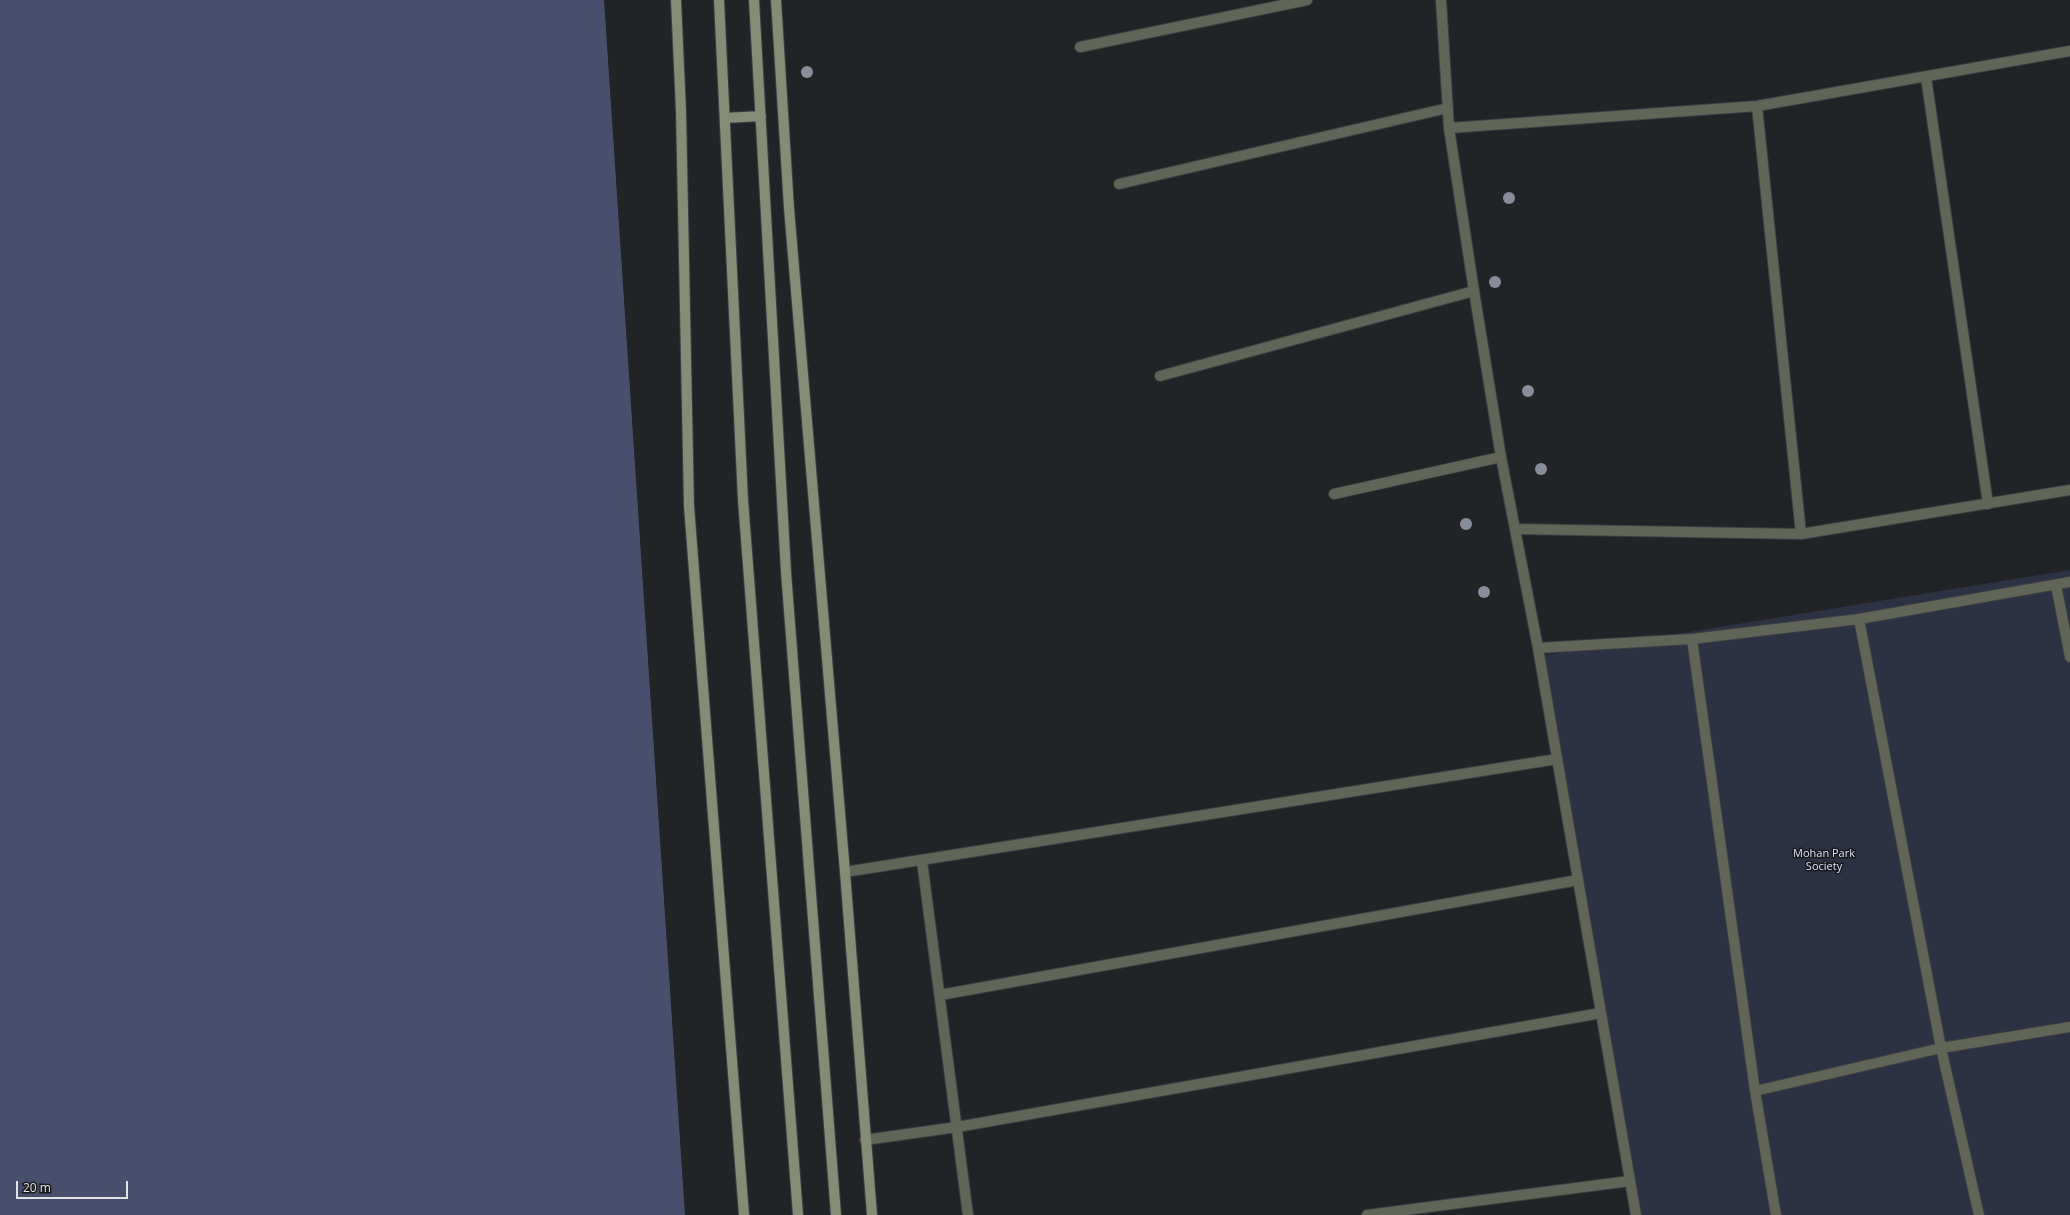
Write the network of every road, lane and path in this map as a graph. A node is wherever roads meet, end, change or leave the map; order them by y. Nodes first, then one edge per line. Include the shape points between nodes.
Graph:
1 (676, 0) edge
2 (719, 0) edge
3 (754, 0) edge
4 (776, 0) edge
5 (1307, 0) edge
6 (1441, 0) edge
7 (1080, 47) dead end
8 (2070, 51) edge
9 (1926, 77) junction
10 (1757, 106) junction
11 (1448, 108) junction
12 (761, 116) junction
13 (725, 118) junction
14 (1450, 128) junction
15 (1119, 184) dead end
16 (1474, 291) junction
17 (1160, 376) dead end
18 (1501, 458) junction
19 (2070, 490) edge
20 (1334, 494) dead end
21 (1988, 504) junction
22 (1516, 529) junction
23 (1801, 534) junction
24 (2070, 582) edge
25 (2056, 585) junction
26 (1859, 619) junction
27 (1692, 639) junction
28 (1538, 648) junction
29 (2070, 657) edge
30 (1557, 759) junction
31 (922, 861) junction
32 (845, 872) junction
33 (1578, 880) junction
34 (940, 995) junction
35 (1601, 1013) junction
36 (2070, 1027) edge
37 (1941, 1048) junction
38 (1755, 1091) junction
39 (957, 1127) junction
40 (865, 1140) junction
41 (1630, 1181) junction
42 (744, 1215) edge
43 (798, 1215) edge
44 (836, 1215) edge
45 (872, 1215) edge
46 (968, 1215) edge
47 (1367, 1215) edge
48 (1636, 1215) edge
49 (1776, 1215) edge
50 (1979, 1215) edge

1 - 42 main road via 681,111 689,506
2 - 13 main road
3 - 12 main road
4 - 32 main road via 789,216
5 - 7 street
6 - 11 street
8 - 9 street
9 - 10 street
9 - 21 street
10 - 14 street
10 - 23 street
11 - 14 street
11 - 15 street
12 - 13 main road
12 - 44 main road via 786,572
13 - 43 main road via 743,500
14 - 16 street
16 - 17 street
16 - 18 street
18 - 20 street
18 - 22 street
19 - 21 street
21 - 23 street
22 - 23 street
22 - 28 street
24 - 25 street
25 - 26 street
25 - 29 street
26 - 27 street
26 - 37 street
27 - 28 street
27 - 38 street
28 - 30 street
30 - 31 street
30 - 33 street
31 - 32 street
31 - 34 street
32 - 40 main road
33 - 34 street
33 - 35 street
34 - 39 street
35 - 39 street
35 - 41 street
36 - 37 street
37 - 38 street
37 - 50 street
38 - 49 street
39 - 40 street
39 - 46 street
40 - 45 main road
41 - 47 street
41 - 48 street

